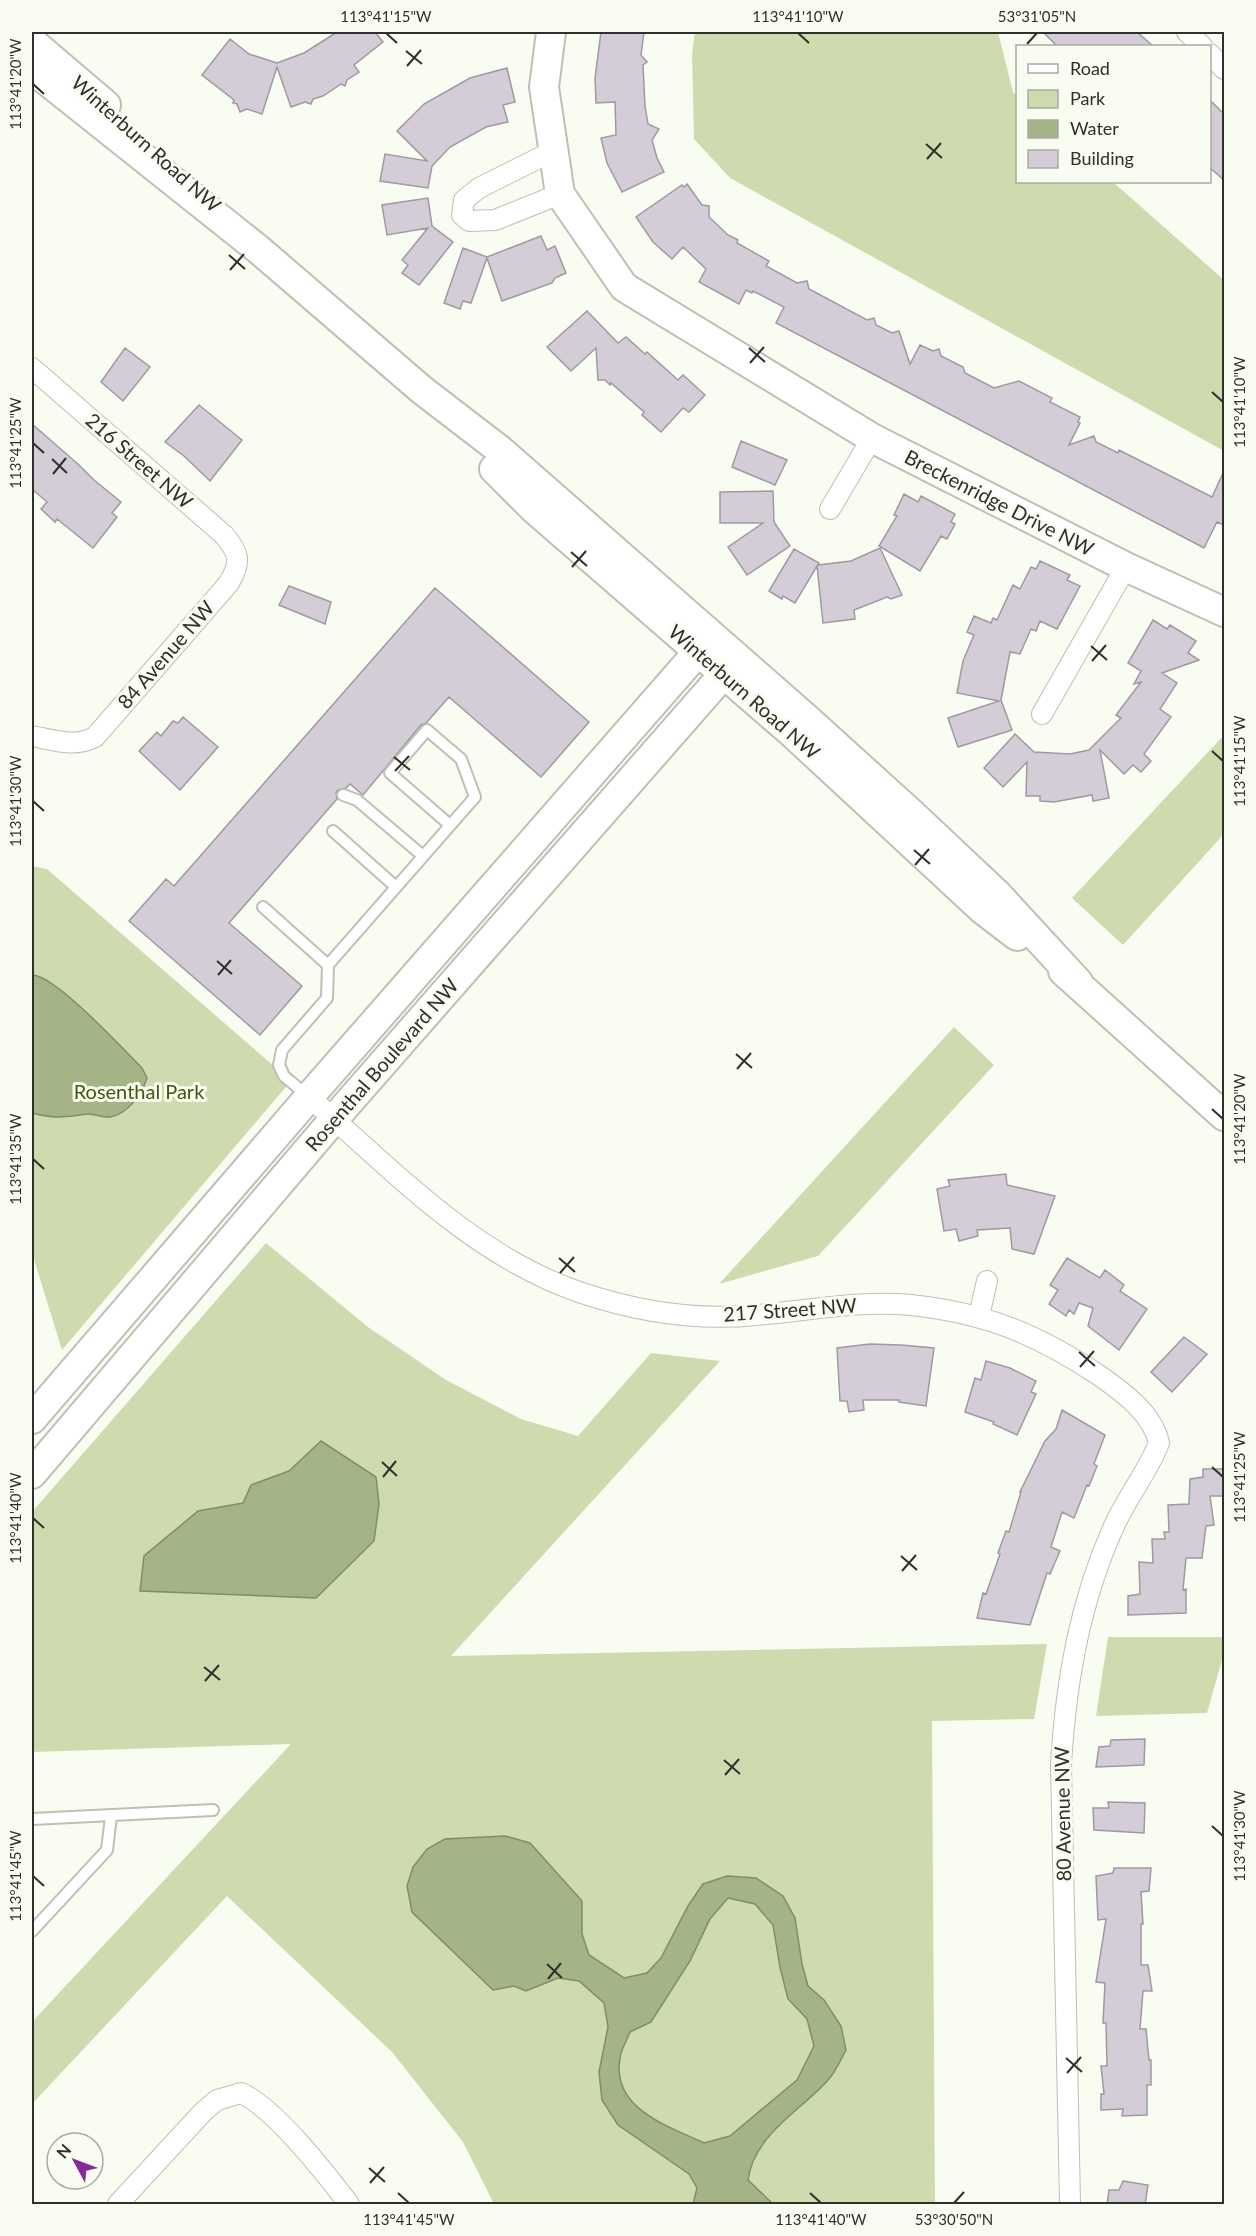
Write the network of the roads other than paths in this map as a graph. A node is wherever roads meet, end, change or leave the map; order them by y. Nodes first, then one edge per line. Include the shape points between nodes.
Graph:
1 (551, 32) edge
2 (1187, 32) edge
3 (32, 42) edge
4 (1201, 45) edge
5 (1211, 56) edge
6 (32, 69) edge
7 (1224, 69) edge
8 (553, 151) junction
9 (560, 194) junction
10 (258, 249) junction
11 (32, 368) edge
12 (872, 438) junction
13 (831, 509) dead end
14 (239, 561) joint
15 (1126, 567) junction
16 (1224, 612) edge
17 (705, 644) junction
18 (730, 666) junction
19 (1042, 714) dead end
20 (32, 736) edge
21 (347, 791) dead end
22 (450, 825) junction
23 (333, 831) dead end
24 (423, 856) junction
25 (396, 887) junction
26 (262, 907) dead end
27 (328, 965) junction
28 (309, 1097) junction
29 (1224, 1116) edge
30 (334, 1119) junction
31 (987, 1281) dead end
32 (979, 1316) junction
33 (32, 1419) edge
34 (1159, 1443) joint
35 (32, 1474) edge
36 (213, 1810) dead end
37 (111, 1816) junction
38 (32, 1819) edge
39 (32, 1931) edge
40 (118, 2205) edge
41 (349, 2205) edge
42 (1070, 2205) edge

1 - 8 street, Breckenridge Drive NW via 544,87
2 - 4 street
3 - 10 street, Winterburn Road NW via 166,158
5 - 7 street
6 - 10 street, Winterburn Road NW
8 - 9 street, Breckenridge Drive NW
8 - 9 street via 479,188 464,200 462,215 469,222 495,220
9 - 12 street, Breckenridge Drive NW via 624,287
10 - 17 street, Winterburn Road NW via 422,390 500,450
11 - 14 street, 216 Street NW via 224,535
12 - 13 street
12 - 15 street, Breckenridge Drive NW
14 - 20 street, 84 Avenue NW via 230,583 95,737 66,743
15 - 16 street, Breckenridge Drive NW
15 - 19 street
17 - 18 street, Winterburn Road NW
17 - 28 street, Rosenthal Boulevard NW
18 - 29 street, Winterburn Road NW via 792,732 983,910 1077,982
18 - 30 street, Rosenthal Boulevard NW
21 - 24 lane
22 - 22 lane via 475,797 461,759 427,730 390,773
22 - 24 lane
23 - 25 lane
24 - 25 lane
25 - 27 lane
26 - 27 lane
27 - 28 lane via 327,998 282,1050 279,1065 284,1076
28 - 30 street, 217 Street NW
28 - 33 street, Rosenthal Boulevard NW
30 - 32 street, 217 Street NW via 487,1247 579,1292 655,1312 730,1317 881,1304
30 - 35 street, Rosenthal Boulevard NW
31 - 32 street
32 - 34 street, 217 Street NW via 1014,1328 1107,1381 1151,1420
34 - 42 street, 80 Avenue NW via 1129,1497 1088,1592 1068,1682 1061,1764
36 - 37 lane
37 - 38 lane
37 - 39 lane via 107,1850
40 - 41 street via 203,2112 217,2100 241,2093 284,2128

